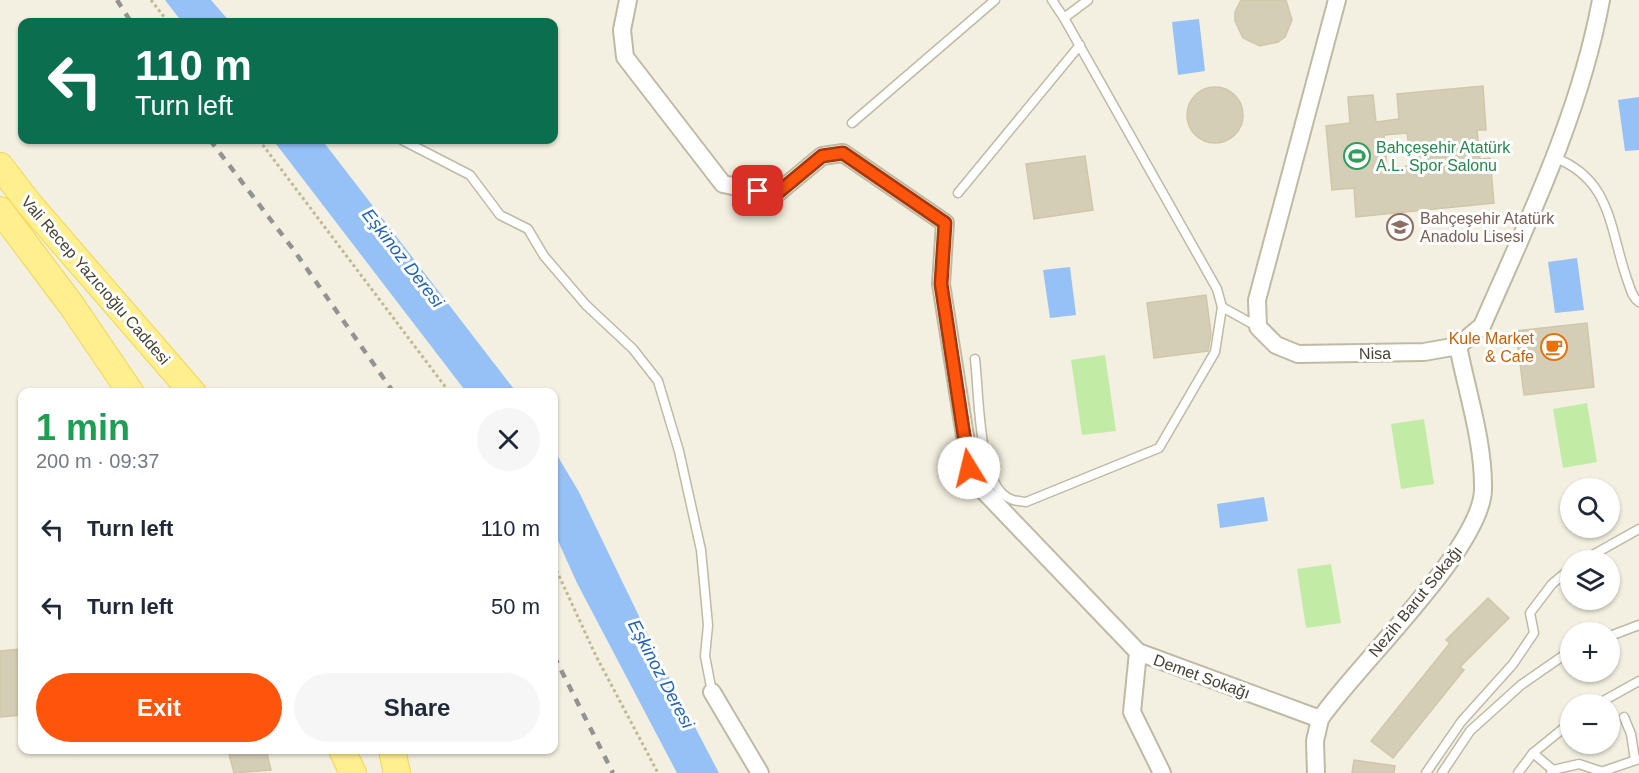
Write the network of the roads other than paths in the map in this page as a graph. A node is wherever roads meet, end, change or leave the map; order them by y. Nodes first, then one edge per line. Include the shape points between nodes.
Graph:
1 (628, 0) edge
2 (995, 0) edge
3 (1052, 0) edge
4 (1088, 0) edge
5 (1337, 0) edge
6 (1600, 0) edge
7 (1064, 18) junction
8 (1080, 45) junction
9 (852, 123) dead end
10 (410, 144) edge
11 (1553, 157) junction
12 (0, 166) edge
13 (958, 193) dead end
14 (0, 210) edge
15 (1639, 302) edge
16 (1222, 307) junction
17 (1258, 327) junction
18 (1458, 346) junction
19 (975, 359) dead end
20 (128, 388) edge
21 (189, 388) edge
22 (1639, 528) edge
23 (1601, 550) edge
24 (1560, 578) edge
25 (1639, 626) edge
26 (1620, 633) edge
27 (1138, 652) junction
28 (1560, 658) edge
29 (1639, 681) edge
30 (712, 692) joint
31 (1616, 694) edge
32 (1624, 717) dead end
33 (1320, 719) junction
34 (1560, 731) edge
35 (1635, 734) edge
36 (1533, 753) junction
37 (344, 754) edge
38 (393, 754) edge
39 (1637, 760) edge
40 (1552, 771) edge
41 (1599, 772) edge
42 (353, 773) edge
43 (397, 773) edge
44 (760, 773) edge
45 (1162, 773) edge
46 (1316, 773) edge
47 (1426, 773) edge
48 (1442, 773) edge
49 (1518, 773) edge

1 - 27 street via 622,30 625,57 723,184 775,195 822,156 843,153 945,223 941,284 969,468 979,486
2 - 9 lane
3 - 7 lane
4 - 7 lane
5 - 17 street via 1257,300
6 - 11 street, Nisa via 1575,104
7 - 8 lane
8 - 13 lane
8 - 16 lane via 1217,288
10 - 30 lane via 470,175 500,215 528,229 544,256 586,305 633,349 658,381 701,550 708,625 705,656
11 - 15 lane via 1587,175 1603,196 1626,276 1634,299
11 - 18 street, Nisa via 1482,326
12 - 21 main road, Vali Recep Yazıcıoğlu Caddesi
14 - 20 main road, Vali Recep Yazıcıoğlu Caddesi
16 - 17 lane
16 - 19 lane via 1215,352 1159,448 1026,502 1002,494 993,479 986,457
17 - 18 street, Nisa via 1276,345 1298,354 1424,352
18 - 33 street, Nezih Barut Sokağı via 1480,453 1483,492 1476,518 1436,579
22 - 23 lane
24 - 47 lane via 1530,613 1534,633 1513,664 1461,722
25 - 26 lane
27 - 33 street, Demet Sokağı
27 - 45 street, Demet Sokağı via 1132,712
28 - 48 lane via 1521,685 1470,731
29 - 31 lane
30 - 44 street
32 - 35 lane
33 - 46 street via 1315,741
34 - 36 lane
35 - 39 lane
36 - 40 lane
36 - 49 lane
37 - 42 main road
38 - 43 main road
39 - 41 lane
40 - 41 lane via 1579,764

